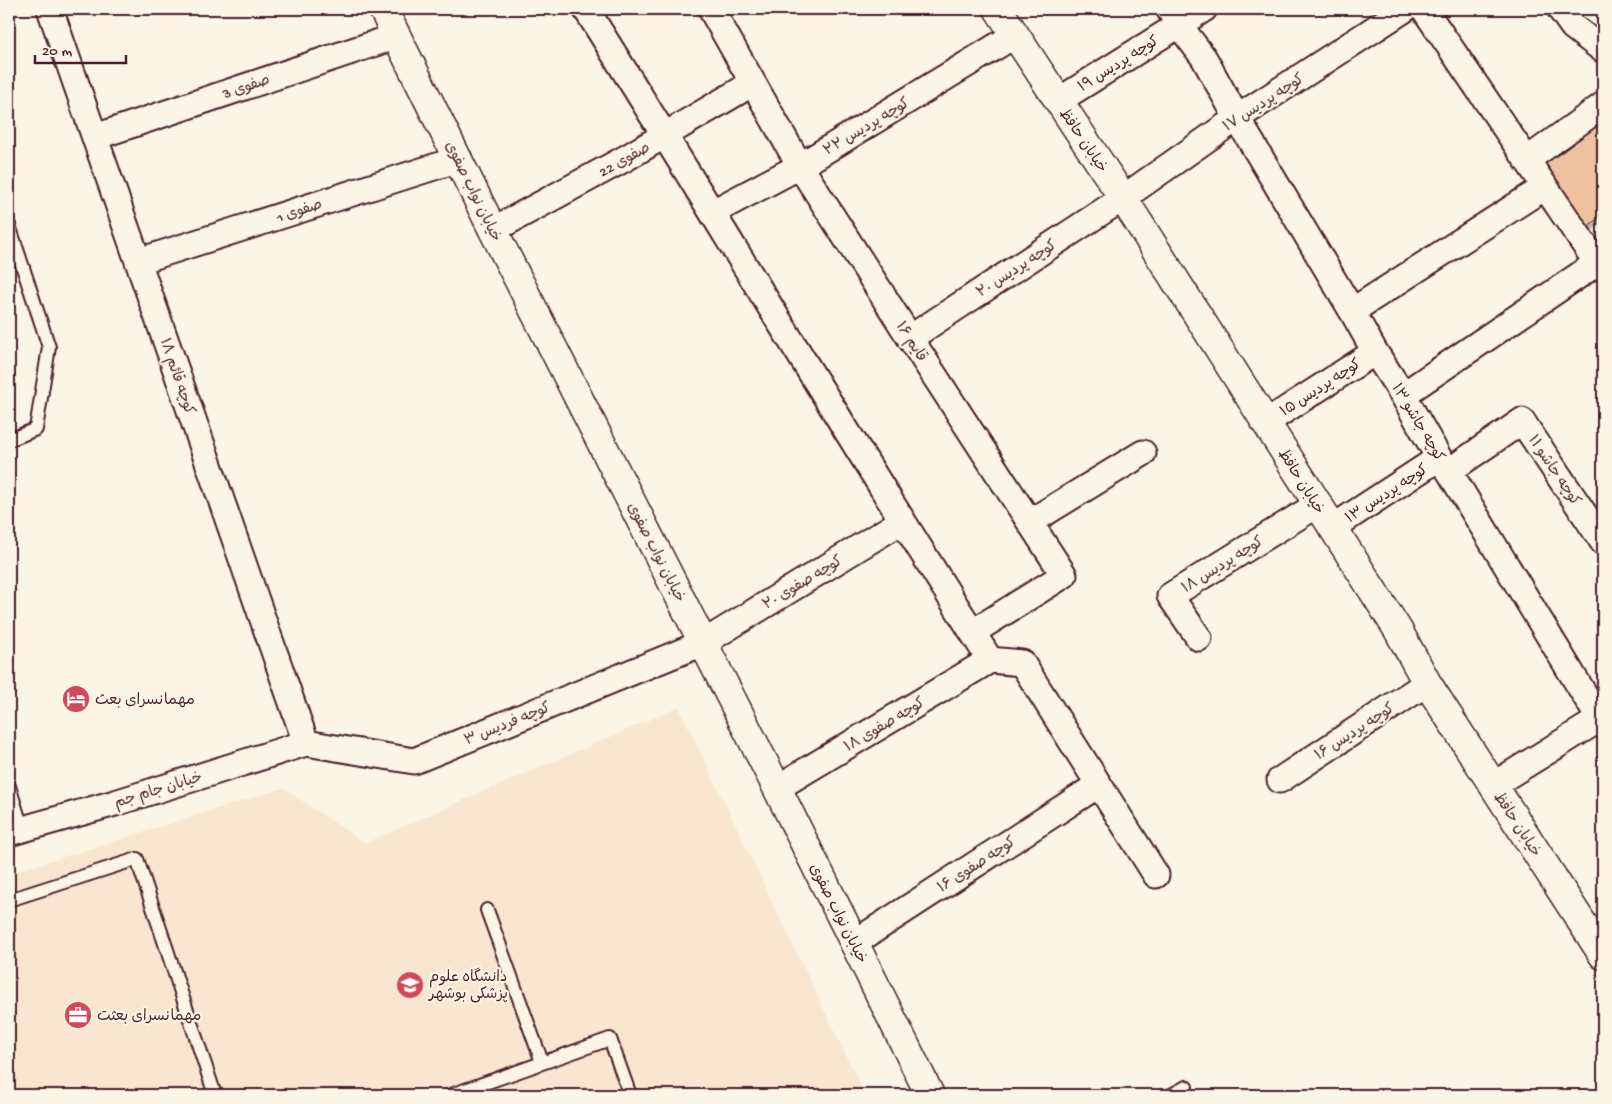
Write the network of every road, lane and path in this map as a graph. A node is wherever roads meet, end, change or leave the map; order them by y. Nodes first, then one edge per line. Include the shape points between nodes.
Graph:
1 (50, 9) edge
2 (383, 9) edge
3 (586, 9) edge
4 (711, 9) edge
5 (998, 9) edge
6 (1204, 9) edge
7 (1406, 9) edge
8 (1424, 9) edge
9 (1560, 9) edge
10 (1174, 17) edge
11 (1015, 35) junction
12 (397, 36) junction
13 (1603, 50) edge
14 (753, 83) junction
15 (1058, 101) junction
16 (1603, 105) edge
17 (1237, 118) junction
18 (665, 135) junction
19 (95, 137) junction
20 (459, 159) junction
21 (1527, 160) junction
22 (800, 166) junction
23 (1545, 187) junction
24 (1123, 198) junction
25 (713, 212) junction
26 (9, 225) edge
27 (493, 230) junction
28 (139, 261) junction
29 (1600, 267) edge
30 (1352, 311) junction
31 (910, 338) junction
32 (1375, 352) junction
33 (1403, 395) junction
34 (1265, 423) junction
35 (9, 440) edge
36 (1143, 452) dead end
37 (1444, 464) junction
38 (1317, 505) junction
39 (1595, 511) edge
40 (902, 521) junction
41 (1030, 522) junction
42 (1332, 528) junction
43 (1603, 542) edge
44 (973, 632) junction
45 (1199, 638) dead end
46 (703, 643) junction
47 (990, 660) junction
48 (1427, 683) junction
49 (1602, 721) edge
50 (306, 743) junction
51 (1280, 780) dead end
52 (1098, 785) junction
53 (1493, 785) junction
54 (9, 786) edge
55 (777, 788) junction
56 (15, 831) edge
57 (1156, 875) dead end
58 (9, 900) edge
59 (487, 910) dead end
60 (854, 943) junction
61 (1603, 955) edge
62 (542, 1062) junction
63 (1186, 1087) dead end
64 (215, 1095) edge
65 (451, 1095) edge
66 (630, 1095) edge
67 (930, 1095) edge
68 (1171, 1095) edge

1 - 19 street, کوچه قائم ۱۸
2 - 12 street, خیابان نواب صفوی
3 - 18 street
4 - 14 street, قایم ۱۶
5 - 11 street, خیابان حافظ
6 - 10 street, کوچه پردیس ۱۹
7 - 17 street, کوچه پردیس ۱۷
8 - 21 street
9 - 13 street via 1573,27
10 - 15 street, کوچه پردیس ۱۹
10 - 17 street, کوچه جاشو ۱۳ via 1204,58
11 - 15 street, خیابان حافظ
11 - 22 street, کوچه پردیس ۲۲
12 - 19 street, صفوی 3
12 - 20 street, خیابان نواب صفوی
14 - 18 street, صفوی 22
14 - 22 street, قایم ۱۶
15 - 24 street, خیابان حافظ
16 - 21 street
17 - 24 street, کوچه پردیس ۱۷
17 - 30 street, کوچه جاشو ۱۳
18 - 25 street
18 - 27 street, صفوی 22
19 - 28 street, کوچه قائم ۱۸
20 - 27 street, خیابان نواب صفوی
20 - 28 street, صفوی 1
21 - 23 street
22 - 25 street, کوچه پردیس ۲۲
22 - 31 street, قایم ۱۶
23 - 29 street
23 - 30 street
24 - 31 street, کوچه پردیس ۲۰
24 - 34 street, خیابان حافظ
25 - 40 street
26 - 35 lane via 49,347 36,429
27 - 46 street, خیابان نواب صفوی
28 - 50 street, کوچه قائم ۱۸
29 - 33 street
30 - 32 street, کوچه جاشو ۱۳
31 - 41 street, قایم ۱۶
32 - 33 street, کوچه جاشو ۱۳
32 - 34 street, کوچه پردیس ۱۵
33 - 37 street, کوچه جاشو ۱۳
34 - 38 street, خیابان حافظ
36 - 41 street
37 - 39 street, کوچه جاشو ۱۱ via 1522,421
37 - 42 street, کوچه پردیس ۱۳
37 - 49 street, کوچه جاشو ۱۳
38 - 42 street, خیابان حافظ
38 - 45 street, کوچه پردیس ۱۸ via 1170,596
39 - 43 street, کوچه جاشو ۱۱
40 - 44 street
40 - 46 street, کوچه صفوی ۲۰
41 - 44 street, قایم ۱۶ via 1064,575
42 - 48 street, خیابان حافظ via 1398,630
44 - 47 street
46 - 50 street, کوچه فردیس ۳ via 414,761
46 - 55 street, خیابان نواب صفوی
47 - 52 street via 1022,663
47 - 55 street, کوچه صفوی ۱۸
48 - 51 street, کوچه پردیس ۱۶
48 - 53 street, خیابان حافظ
49 - 53 street
50 - 56 street, خیابان جام جم
52 - 57 street
52 - 60 street, کوچه صفوی ۱۶
53 - 61 street, خیابان حافظ
54 - 56 lane
55 - 60 street, خیابان نواب صفوی
58 - 64 lane via 137,859
59 - 62 lane
60 - 67 street, خیابان نواب صفوی
62 - 65 lane
62 - 66 lane via 610,1039
63 - 68 lane

